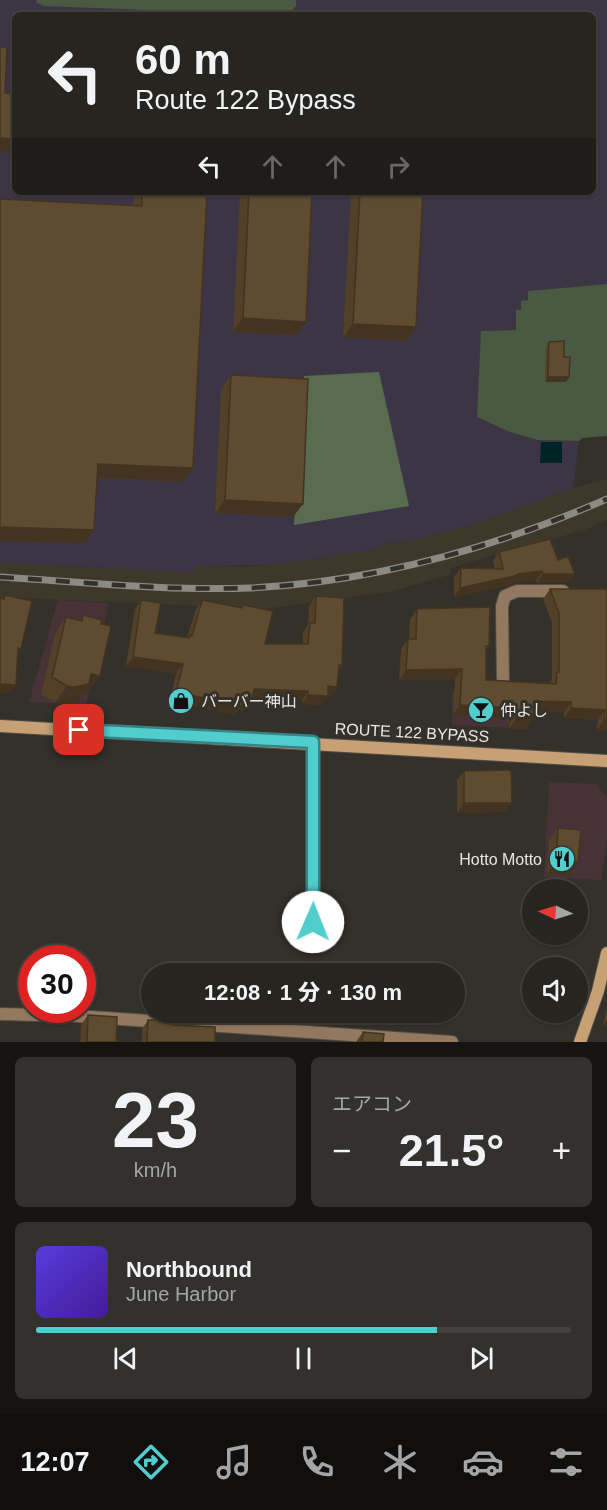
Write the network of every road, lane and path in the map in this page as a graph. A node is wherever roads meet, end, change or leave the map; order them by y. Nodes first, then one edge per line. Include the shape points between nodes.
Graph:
1 (573, 591) edge
2 (502, 682) edge
3 (0, 726) edge
4 (313, 742) junction
5 (607, 760) edge
6 (313, 922) dead end
7 (607, 953) edge
8 (0, 1014) edge
9 (452, 1042) edge
10 (580, 1042) edge

1 - 2 street via 517,591 505,596
3 - 4 street, ROUTE 122 BYPASS
4 - 5 street, ROUTE 122 BYPASS
4 - 6 street
7 - 10 street
8 - 9 street

